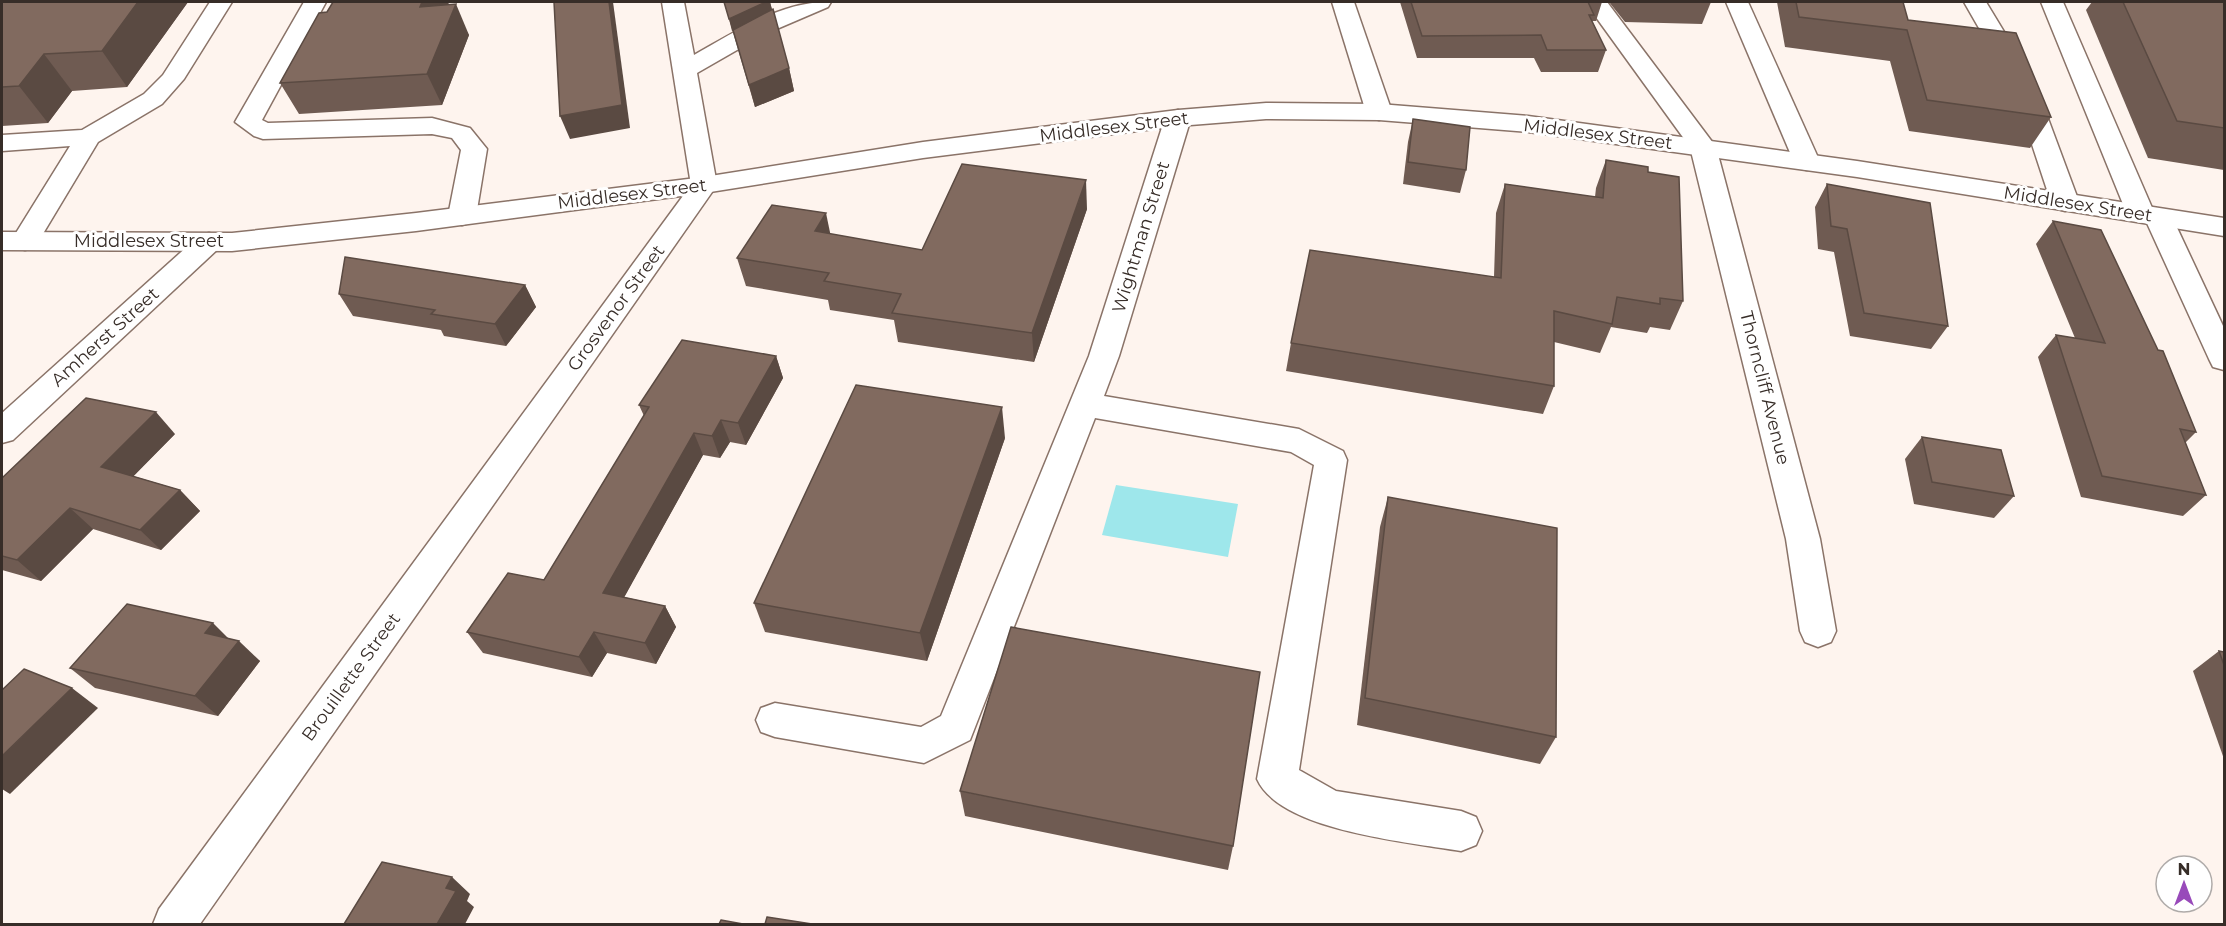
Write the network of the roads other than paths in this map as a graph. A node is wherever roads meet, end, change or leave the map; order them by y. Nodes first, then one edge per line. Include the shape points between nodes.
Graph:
1 (221, 2) edge
2 (315, 2) edge
3 (673, 2) edge
4 (820, 2) edge
5 (1343, 2) edge
6 (1596, 2) edge
7 (1737, 2) edge
8 (1975, 2) edge
9 (2052, 2) edge
10 (684, 70) junction
11 (1379, 112) junction
12 (1178, 118) junction
13 (88, 137) junction
14 (2, 143) edge
15 (1703, 147) junction
16 (1807, 162) junction
17 (704, 185) junction
18 (2065, 202) junction
19 (462, 216) junction
20 (2150, 216) junction
21 (2224, 227) edge
22 (13, 241) edge
23 (209, 242) junction
24 (2224, 359) edge
25 (1085, 405) junction
26 (528, 430) joint
27 (2, 432) edge
28 (1818, 631) dead end
29 (775, 720) dead end
30 (1461, 831) dead end
31 (174, 924) edge

1 - 13 street via 172,79 153,99
2 - 19 street via 248,122 263,131 432,126 462,134 474,149
3 - 10 street
4 - 10 street via 757,29
5 - 11 street
6 - 15 street
7 - 16 street
8 - 18 street via 2031,105
9 - 20 street
10 - 17 street
11 - 12 street, Middlesex Street via 1266,111
11 - 15 street, Middlesex Street via 1527,124
12 - 17 street, Middlesex Street via 923,150
12 - 25 street, Wightman Street
13 - 14 street
13 - 22 street
15 - 16 street, Middlesex Street
15 - 28 street, Thorncliff Avenue via 1803,539
16 - 18 street, Middlesex Street
17 - 19 street, Middlesex Street
17 - 26 street, Grosvenor Street
18 - 20 street, Middlesex Street
19 - 23 street, Middlesex Street
20 - 21 street, Middlesex Street
20 - 24 street
22 - 23 street, Middlesex Street
23 - 27 street, Amherst Street
25 - 29 street, Wightman Street via 956,728 924,745
25 - 30 street via 1299,441 1331,460 1278,779 1330,809
26 - 31 street, Brouillette Street

